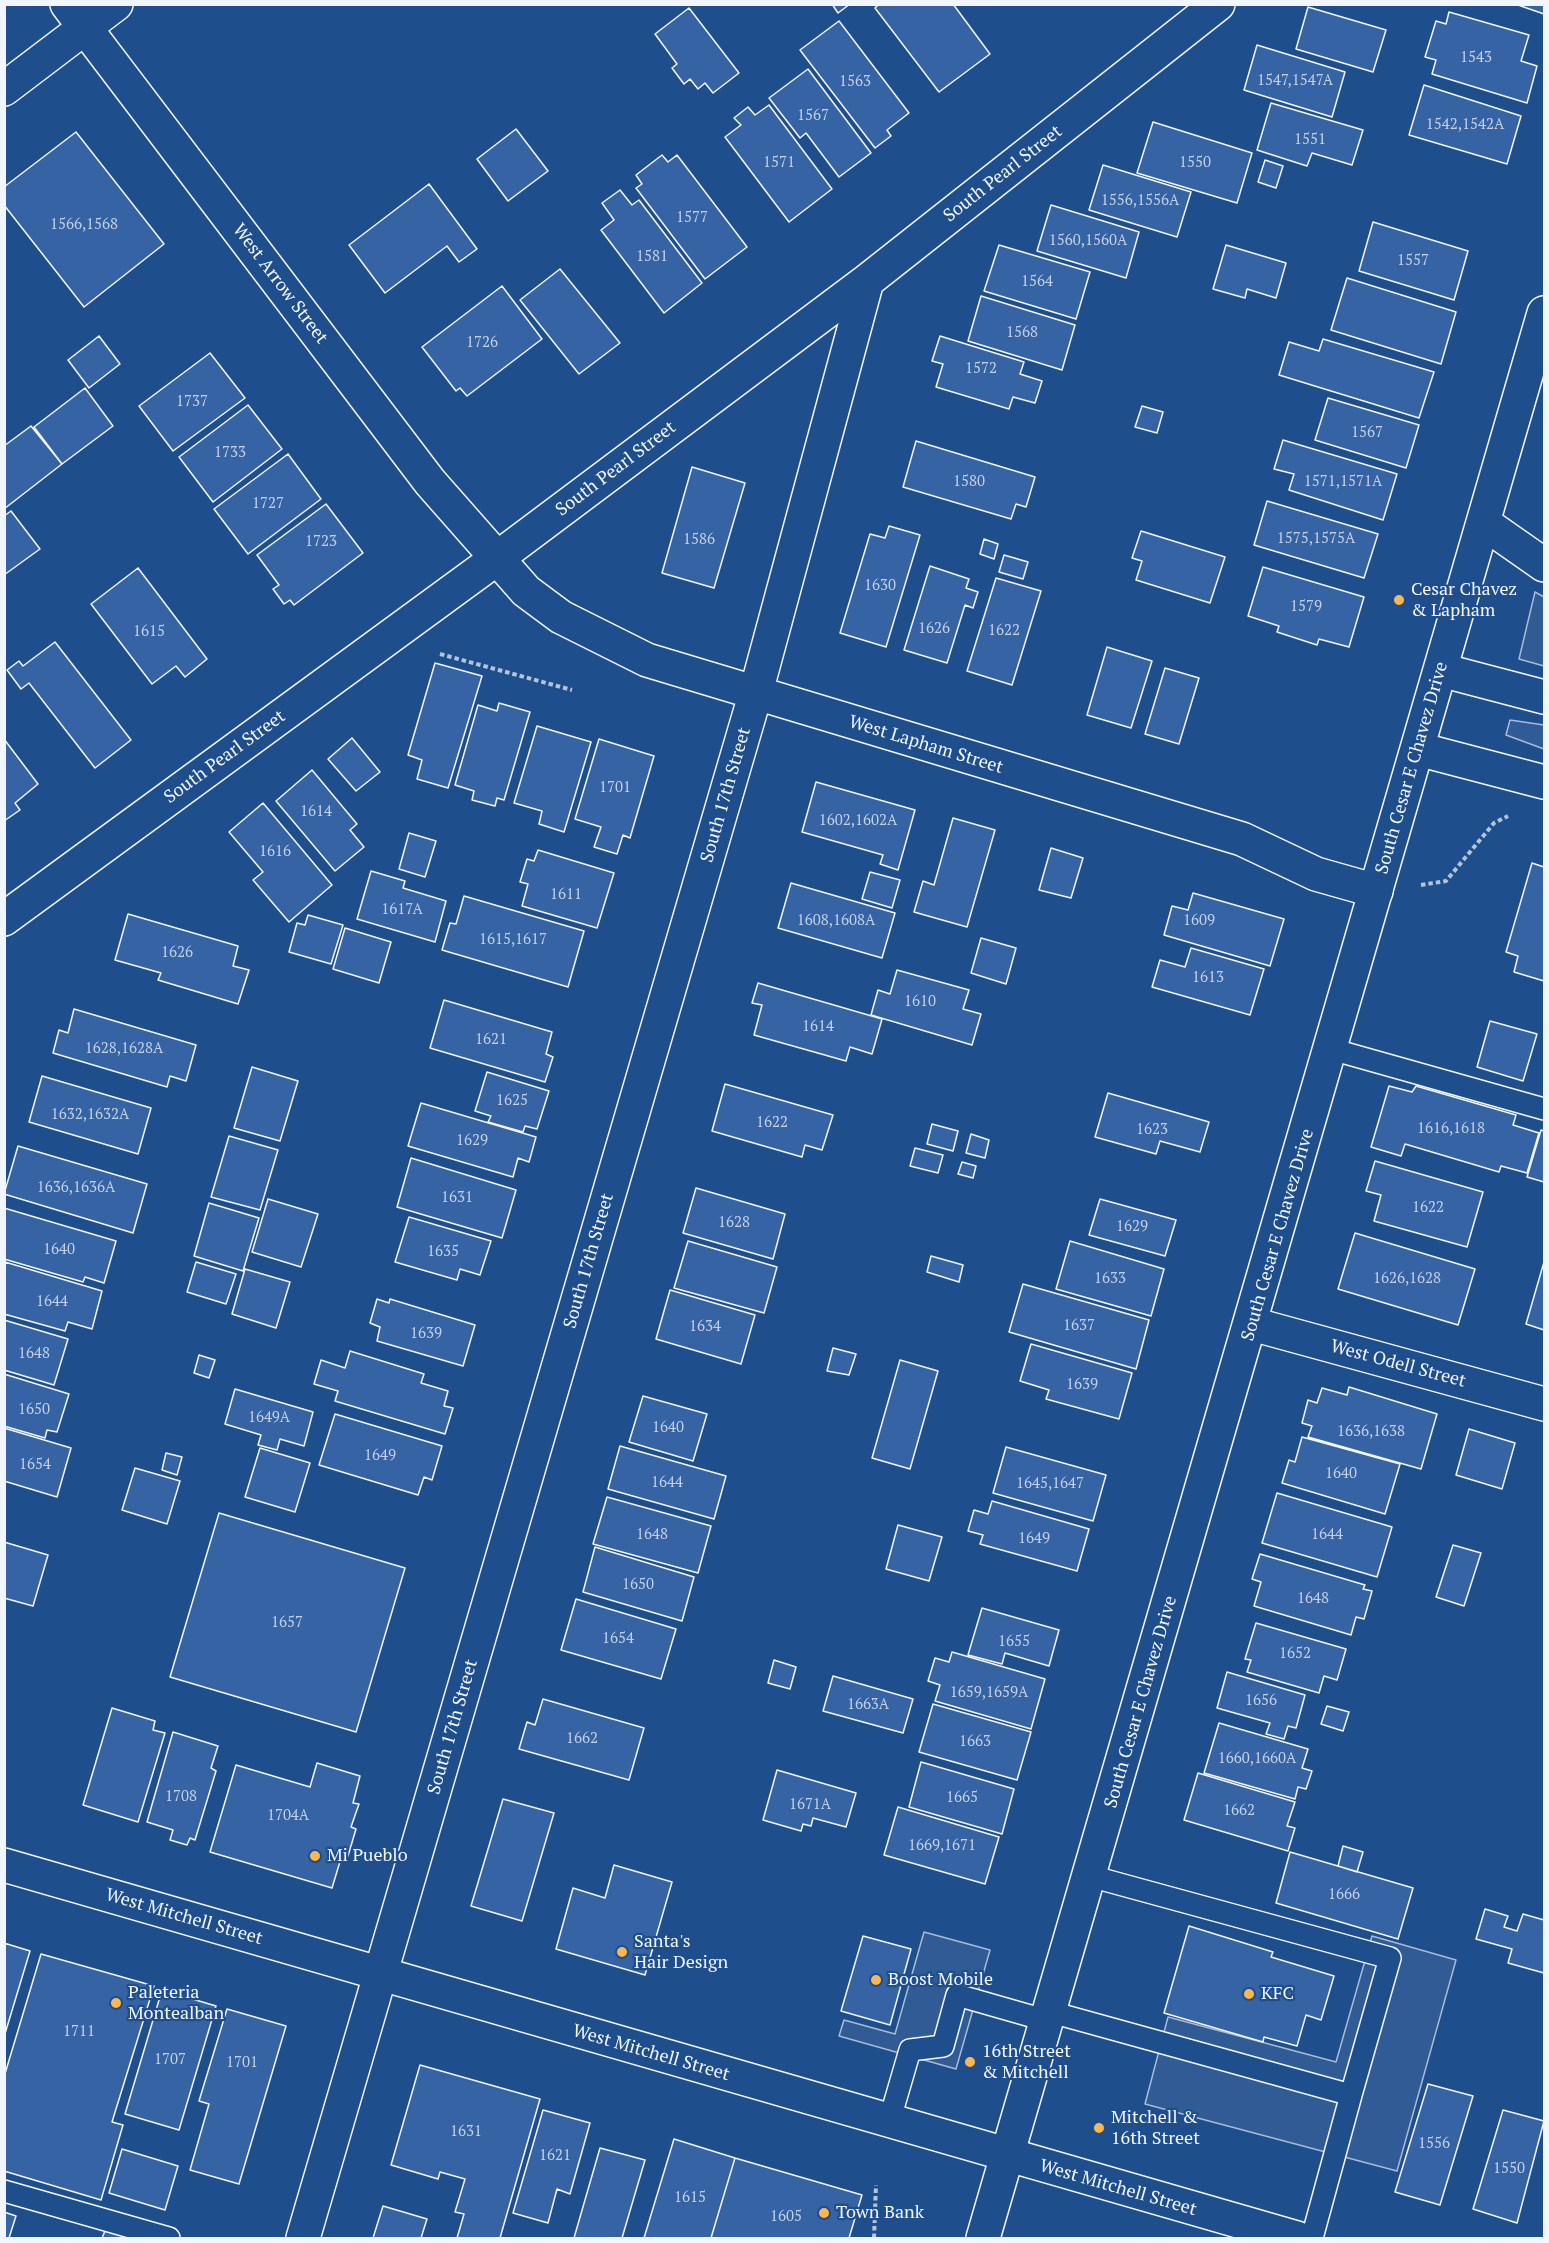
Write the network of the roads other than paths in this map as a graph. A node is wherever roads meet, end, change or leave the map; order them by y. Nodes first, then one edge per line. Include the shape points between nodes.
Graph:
1 (116, 4) edge
2 (1218, 4) edge
3 (76, 16) edge
4 (4, 89) edge
5 (867, 281) junction
6 (1545, 313) edge
7 (1484, 523) junction
8 (496, 559) junction
9 (1545, 565) edge
10 (1441, 670) junction
11 (756, 692) junction
12 (1545, 697) edge
13 (1418, 749) junction
14 (1545, 782) edge
15 (1376, 891) junction
16 (4, 919) edge
17 (1331, 1049) junction
18 (1545, 1108) edge
19 (1252, 1324) junction
20 (1545, 1404) edge
21 (4, 1865) edge
22 (1090, 1876) junction
23 (381, 1974) junction
24 (1050, 2017) junction
25 (1351, 2095) junction
26 (889, 2122) junction
27 (1008, 2156) junction
28 (4, 2191) edge
29 (1243, 2231) edge
30 (169, 2238) edge
31 (303, 2238) edge
32 (983, 2238) edge
33 (1297, 2238) edge
34 (1312, 2238) edge

1 - 3 street
2 - 5 street, South Pearl Street
3 - 4 street
3 - 8 street, West Arrow Street via 430,482
5 - 8 street, South Pearl Street
5 - 11 street, South 17th Street
6 - 7 street, South Cesar E Chavez Drive
7 - 9 street
7 - 10 street, South Cesar E Chavez Drive
8 - 11 street, West Lapham Street via 526,591 561,617 646,660
8 - 16 street, South Pearl Street
10 - 12 street
10 - 13 street, South Cesar E Chavez Drive
11 - 15 street, West Lapham Street via 1242,839 1316,874
11 - 23 street, South 17th Street
13 - 14 street
13 - 15 street, South Cesar E Chavez Drive
15 - 17 street, South Cesar E Chavez Drive
17 - 18 lane
17 - 19 street, South Cesar E Chavez Drive
19 - 20 street, West Odell Street
19 - 22 street, South Cesar E Chavez Drive
21 - 23 street, West Mitchell Street
22 - 24 street, South Cesar E Chavez Drive
22 - 25 lane via 1390,1959
23 - 26 street, West Mitchell Street
23 - 31 street, South 17th Street
24 - 25 lane
24 - 26 lane via 957,1995 943,2046 910,2049
24 - 27 street, South Cesar E Chavez Drive
25 - 34 lane
26 - 27 street, West Mitchell Street
27 - 29 street, West Mitchell Street
27 - 32 street, South Cesar E Chavez Drive
28 - 30 lane
29 - 33 street, West Mitchell Street

